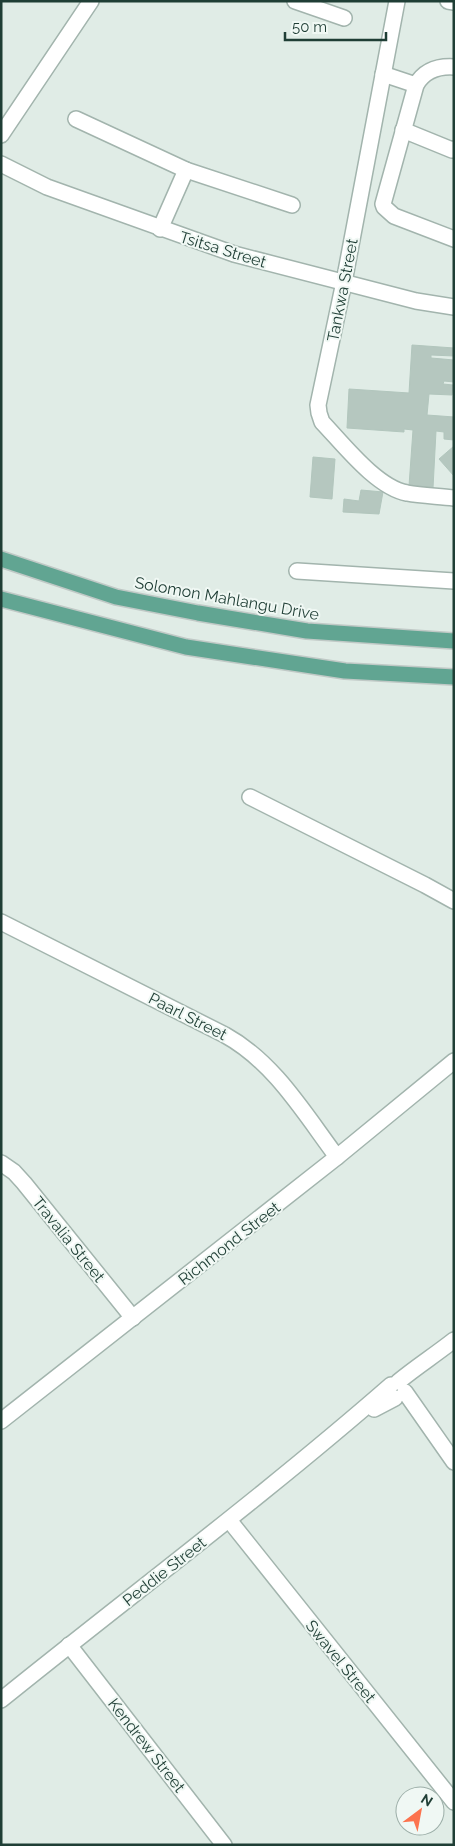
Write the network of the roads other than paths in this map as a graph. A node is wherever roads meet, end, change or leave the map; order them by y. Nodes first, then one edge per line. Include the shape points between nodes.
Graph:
1 (91, 1) edge
2 (397, 1) edge
3 (448, 1) edge
4 (299, 2) edge
5 (454, 2) edge
6 (344, 18) dead end
7 (454, 67) edge
8 (383, 74) junction
9 (416, 85) junction
10 (76, 120) dead end
11 (403, 130) junction
12 (1, 135) edge
13 (454, 149) edge
14 (1, 164) edge
15 (186, 170) junction
16 (292, 205) dead end
17 (160, 229) junction
18 (454, 239) edge
19 (344, 282) junction
20 (454, 307) edge
21 (454, 498) edge
22 (1, 559) edge
23 (297, 571) dead end
24 (454, 581) edge
25 (1, 599) edge
26 (454, 641) edge
27 (454, 677) edge
28 (250, 798) dead end
29 (454, 901) edge
30 (1, 922) edge
31 (454, 1061) edge
32 (337, 1157) junction
33 (1, 1163) edge
34 (134, 1318) junction
35 (454, 1340) edge
36 (398, 1390) junction
37 (1, 1421) edge
38 (454, 1462) edge
39 (229, 1520) junction
40 (69, 1645) junction
41 (1, 1700) edge
42 (454, 1802) edge
43 (224, 1845) edge

1 - 12 street
2 - 8 street, Tankwa Street
3 - 5 street
4 - 6 street
7 - 9 street via 430,70 420,77
8 - 9 street
8 - 19 street, Tankwa Street
9 - 11 street
10 - 15 street
11 - 13 street
11 - 18 street via 384,207 394,216
14 - 17 street, Tsitsa Street via 47,187
15 - 16 street
15 - 17 street
17 - 19 street, Tsitsa Street via 234,254
19 - 20 street, Tsitsa Street via 416,301
19 - 21 street, Tankwa Street via 318,405 322,422 390,487 406,493
22 - 26 main road, Solomon Mahlangu Drive via 116,597 198,614 307,631
23 - 24 street
25 - 27 main road via 186,648 346,671
28 - 29 street
30 - 32 street, Paarl Street via 249,1049 272,1072
31 - 32 street, Richmond Street
32 - 34 street, Richmond Street
33 - 34 street, Travalia Street via 24,1183
34 - 37 street, Richmond Street
35 - 36 street, Peddie Street via 425,1360
36 - 38 street
36 - 39 street, Peddie Street via 327,1441
39 - 40 street, Peddie Street
39 - 42 street, Swavel Street
40 - 41 street, Peddie Street
40 - 43 street, Kendrew Street

